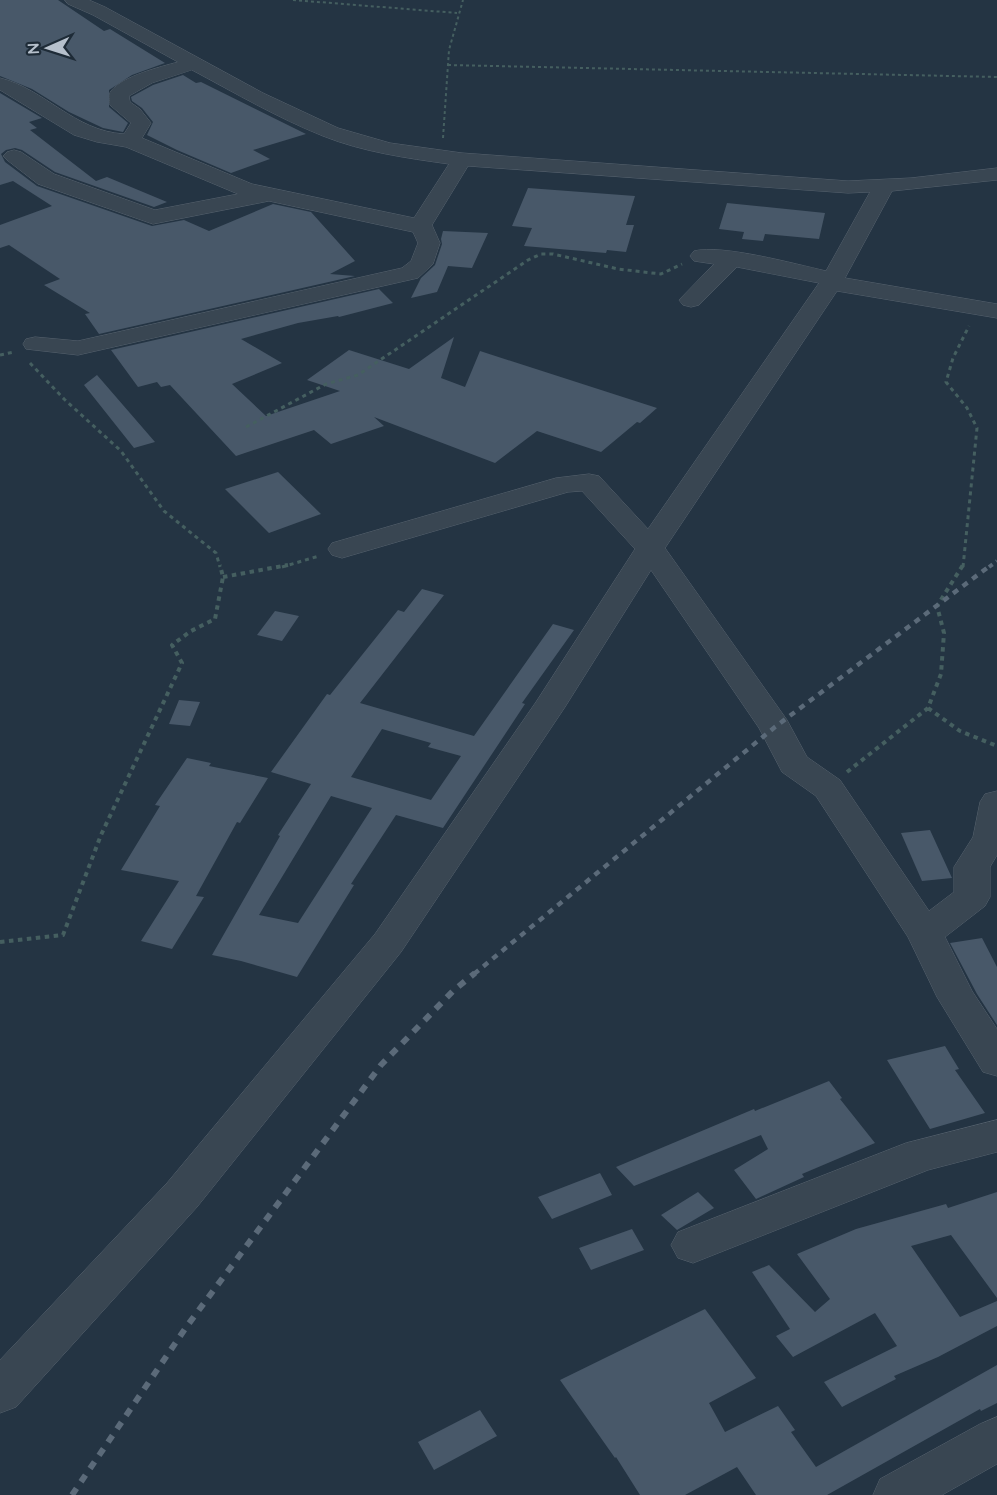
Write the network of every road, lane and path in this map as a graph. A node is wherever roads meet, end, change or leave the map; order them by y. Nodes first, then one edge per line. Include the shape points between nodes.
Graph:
1 (74, 0) edge
2 (293, 0) edge
3 (463, 0) edge
4 (107, 5) edge
5 (457, 13) junction
6 (194, 63) junction
7 (448, 65) junction
8 (997, 76) edge
9 (0, 84) edge
10 (130, 141) junction
11 (14, 156) dead end
12 (452, 158) junction
13 (997, 174) edge
14 (884, 187) junction
15 (273, 194) junction
16 (421, 225) junction
17 (702, 256) joint
18 (732, 259) junction
19 (832, 281) junction
20 (691, 300) dead end
21 (993, 310) edge
22 (31, 352) joint
23 (246, 427) dead end
24 (650, 548) junction
25 (342, 549) joint
26 (223, 577) junction
27 (928, 708) junction
28 (997, 746) edge
29 (828, 788) junction
30 (997, 802) edge
31 (925, 933) junction
32 (0, 942) edge
33 (997, 1061) edge
34 (997, 1136) edge
35 (693, 1245) dead end
36 (0, 1392) edge
37 (997, 1439) edge
38 (897, 1495) edge

1 - 4 street
2 - 5 path
3 - 5 path
4 - 6 street
5 - 7 path
6 - 10 street via 139,82 118,94 120,105 141,123
6 - 12 street via 331,132 388,149
7 - 8 path
7 - 12 path via 444,96
9 - 10 street via 98,137
10 - 15 street via 245,189
11 - 15 street via 46,179 153,217
12 - 14 street
12 - 16 street
13 - 14 street
14 - 19 street
15 - 16 street via 406,225
16 - 22 street via 429,243 421,264 410,273 78,348
17 - 18 street
17 - 23 path via 661,274 541,254 358,375 326,384
18 - 19 street
18 - 20 street
19 - 21 street
19 - 24 street
21 - 27 path via 971,320 946,382 977,428 963,567 937,606 944,633 942,664
22 - 26 path via 64,399 121,451 165,511 216,553
24 - 25 street via 589,482 566,484
24 - 29 street via 775,727 794,764
24 - 36 street via 549,706 388,943 182,1195
25 - 26 path via 272,570
26 - 32 path via 215,619 172,645 182,663 101,835 63,936
27 - 28 path via 944,722
27 - 29 path
29 - 31 street
30 - 31 street via 990,837 972,867 972,897
31 - 33 street via 956,997
34 - 35 street via 921,1155
37 - 38 street

